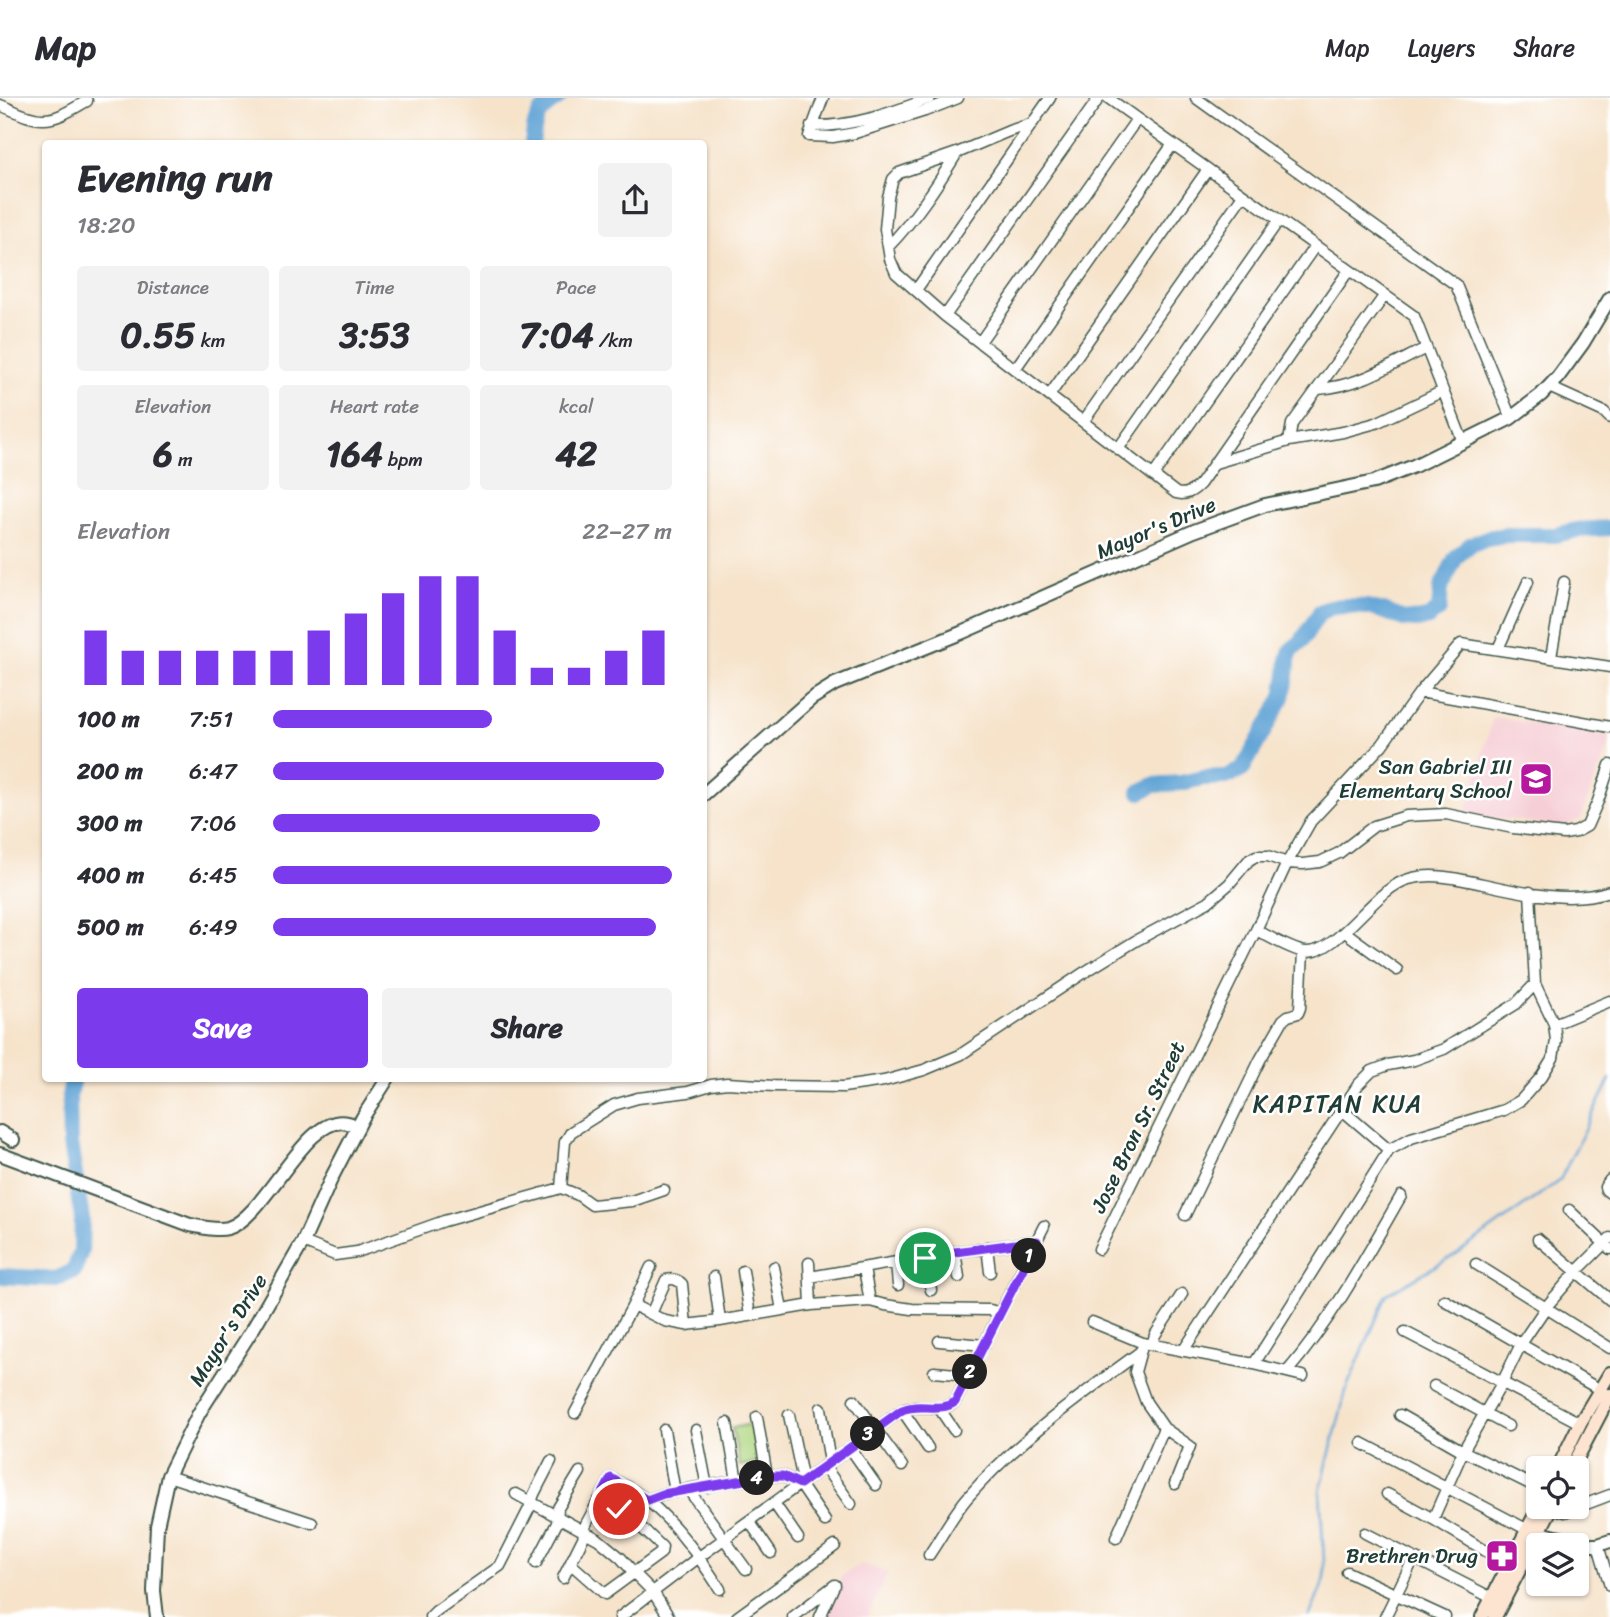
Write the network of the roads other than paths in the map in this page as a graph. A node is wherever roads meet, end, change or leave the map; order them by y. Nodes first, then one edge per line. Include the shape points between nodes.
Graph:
1 (823, 98) edge
2 (930, 98) edge
3 (958, 98) edge
4 (1049, 98) edge
5 (1099, 98) edge
6 (1108, 98) edge
7 (1196, 98) edge
8 (87, 101) dead end
9 (0, 105) edge
10 (1137, 119) junction
11 (1031, 124) junction
12 (811, 126) junction
13 (1173, 144) junction
14 (957, 153) junction
15 (1208, 169) junction
16 (1243, 195) junction
17 (1279, 220) junction
18 (1315, 246) junction
19 (888, 247) junction
20 (1349, 270) junction
21 (916, 290) junction
22 (1385, 295) junction
23 (1610, 298) edge
24 (945, 316) junction
25 (980, 342) junction
26 (1426, 348) junction
27 (1015, 369) junction
28 (1549, 387) junction
29 (1318, 388) junction
30 (1443, 391) junction
31 (1049, 396) junction
32 (1511, 418) junction
33 (1610, 418) edge
34 (1083, 422) junction
35 (1289, 442) junction
36 (1463, 442) junction
37 (1118, 449) junction
38 (1215, 463) junction
39 (1153, 475) junction
40 (1528, 582) dead end
41 (1564, 582) dead end
42 (1498, 649) junction
43 (1551, 657) junction
44 (1610, 667) edge
45 (1420, 692) junction
46 (1610, 727) edge
47 (1610, 765) edge
48 (707, 791) edge
49 (1287, 863) junction
50 (1610, 891) edge
51 (1531, 892) junction
52 (1256, 930) junction
53 (1345, 932) junction
54 (1303, 952) junction
55 (1397, 970) dead end
56 (1535, 984) junction
57 (1610, 1001) edge
58 (1553, 1024) junction
59 (386, 1082) edge
60 (1341, 1110) junction
61 (357, 1128) junction
62 (0, 1132) edge
63 (13, 1140) dead end
64 (1389, 1150) junction
65 (1, 1154) edge
66 (1610, 1181) edge
67 (561, 1188) junction
68 (664, 1190) dead end
69 (1610, 1193) edge
70 (1401, 1196) dead end
71 (1569, 1210) dead end
72 (1185, 1215) dead end
73 (1044, 1226) dead end
74 (1538, 1240) dead end
75 (1037, 1241) junction
76 (303, 1242) junction
77 (1608, 1244) edge
78 (987, 1247) junction
79 (1099, 1249) dead end
80 (955, 1252) junction
81 (925, 1258) junction
82 (809, 1263) dead end
83 (896, 1263) junction
84 (1476, 1264) dead end
85 (651, 1267) dead end
86 (774, 1267) dead end
87 (864, 1269) junction
88 (743, 1271) dead end
89 (1577, 1271) junction
90 (990, 1272) dead end
91 (714, 1277) dead end
92 (810, 1277) junction
93 (960, 1278) dead end
94 (898, 1285) dead end
95 (931, 1290) dead end
96 (1181, 1294) dead end
97 (870, 1300) junction
98 (1444, 1300) dead end
99 (1610, 1300) edge
100 (633, 1305) junction
101 (811, 1305) junction
102 (1546, 1307) junction
103 (782, 1310) junction
104 (1000, 1313) junction
105 (651, 1314) junction
106 (750, 1316) junction
107 (720, 1321) junction
108 (1092, 1322) dead end
109 (686, 1325) junction
110 (1405, 1332) dead end
111 (939, 1341) dead end
112 (1521, 1344) junction
113 (984, 1345) junction
114 (1145, 1347) junction
115 (1610, 1348) edge
116 (1183, 1351) junction
117 (1254, 1364) junction
118 (934, 1372) dead end
119 (1287, 1372) junction
120 (1610, 1373) edge
121 (968, 1375) junction
122 (1304, 1376) dead end
123 (1502, 1383) junction
124 (1434, 1386) dead end
125 (1606, 1393) edge
126 (854, 1400) dead end
127 (821, 1408) dead end
128 (939, 1408) junction
129 (902, 1410) junction
130 (575, 1413) dead end
131 (1485, 1414) junction
132 (789, 1415) dead end
133 (1400, 1415) dead end
134 (757, 1417) dead end
135 (727, 1423) dead end
136 (1580, 1423) junction
137 (1508, 1426) dead end
138 (1164, 1428) junction
139 (875, 1429) junction
140 (664, 1430) dead end
141 (696, 1430) dead end
142 (954, 1430) dead end
143 (1362, 1443) dead end
144 (850, 1448) junction
145 (928, 1448) dead end
146 (1464, 1451) junction
147 (1564, 1456) edge
148 (1577, 1456) edge
149 (551, 1461) dead end
150 (827, 1464) junction
151 (902, 1466) dead end
152 (580, 1472) dead end
153 (168, 1476) junction
154 (767, 1476) junction
155 (737, 1481) junction
156 (1526, 1482) edge
157 (802, 1483) junction
158 (876, 1485) dead end
159 (1175, 1485) dead end
160 (707, 1486) junction
161 (1448, 1487) junction
162 (688, 1489) junction
163 (675, 1492) junction
164 (516, 1494) dead end
165 (1387, 1494) dead end
166 (1610, 1495) edge
167 (601, 1497) junction
168 (647, 1500) junction
169 (531, 1502) junction
170 (774, 1503) junction
171 (1589, 1503) edge
172 (851, 1504) dead end
173 (557, 1516) junction
174 (1433, 1519) junction
175 (1541, 1519) edge
176 (748, 1521) junction
177 (825, 1521) dead end
178 (312, 1523) dead end
179 (585, 1531) junction
180 (1534, 1531) junction
181 (1365, 1533) dead end
182 (798, 1538) dead end
183 (1116, 1538) dead end
184 (724, 1539) junction
185 (1604, 1543) edge
186 (835, 1546) dead end
187 (771, 1553) dead end
188 (929, 1555) dead end
189 (699, 1557) junction
190 (1414, 1558) junction
191 (536, 1563) dead end
192 (570, 1564) junction
193 (1509, 1565) junction
194 (746, 1569) dead end
195 (1347, 1572) dead end
196 (635, 1574) junction
197 (563, 1578) dead end
198 (1610, 1584) edge
199 (720, 1589) dead end
200 (653, 1592) junction
201 (1395, 1594) junction
202 (1492, 1598) junction
203 (157, 1617) edge
204 (430, 1617) edge
205 (620, 1617) edge
206 (669, 1617) edge
207 (737, 1617) edge
208 (793, 1617) edge
209 (820, 1617) edge
210 (1385, 1617) edge
211 (1445, 1617) edge
212 (1482, 1617) edge
213 (1495, 1617) edge

1 - 12 street
2 - 12 street via 878,117
3 - 12 street via 855,133 809,136
4 - 11 street
5 - 24 street
6 - 10 street
7 - 32 street via 1456,285
8 - 9 street via 46,120
10 - 13 street
10 - 25 street
11 - 14 street
11 - 21 street
13 - 15 street
13 - 27 street
14 - 19 street via 935,190
14 - 19 street via 893,178 885,229
15 - 16 street
15 - 31 street
16 - 17 street
16 - 34 street
17 - 18 street
17 - 37 street
18 - 20 street
18 - 39 street
19 - 21 street via 896,273
20 - 22 street
20 - 38 street
21 - 24 street
22 - 26 street via 1414,316
22 - 29 street
23 - 28 street, Mayor's Drive
24 - 25 street
25 - 27 street
26 - 29 street via 1368,377
26 - 30 street
27 - 31 street
28 - 32 street, Mayor's Drive
28 - 33 street
29 - 35 street via 1292,424
30 - 35 street via 1376,423
30 - 36 street
31 - 34 street
32 - 36 street, Mayor's Drive
34 - 37 street
35 - 38 street
36 - 48 street, Mayor's Drive via 1374,482 1265,505 1194,531 835,684 811,699
37 - 39 street
38 - 39 street via 1194,490 1181,495
40 - 42 street
41 - 43 street
42 - 43 street
42 - 45 street, Jose Bron Sr. Street via 1461,644
43 - 44 street
45 - 46 street
45 - 49 street, Jose Bron Sr. Street via 1382,745 1311,821
47 - 49 street via 1587,827 1576,832 1513,828 1446,814 1406,816 1374,826 1320,862
49 - 52 street, Jose Bron Sr. Street
49 - 67 street via 1255,856 1208,902 1084,972 960,1055 924,1070 843,1087 727,1083 614,1105 571,1132 565,1142
50 - 51 street via 1586,897
51 - 53 street via 1454,877 1407,879 1379,897
51 - 56 street
52 - 54 street
52 - 79 street, Jose Bron Sr. Street
53 - 54 street via 1313,952
53 - 55 street
54 - 72 street via 1298,1013 1283,1020
56 - 58 street
56 - 60 street via 1516,1004 1444,1049 1372,1071
57 - 58 street
58 - 64 street via 1553,1058 1521,1100
59 - 61 street, Mayor's Drive
60 - 64 street
60 - 116 street
61 - 65 street via 336,1122 320,1130 245,1218 218,1229 190,1225
61 - 76 street, Mayor's Drive
62 - 63 street
64 - 117 street
66 - 69 street via 1605,1187
67 - 68 street via 592,1205 632,1201
67 - 76 street via 444,1221 357,1252 335,1255
70 - 119 street via 1350,1285
71 - 77 street
73 - 75 street
74 - 89 street
75 - 78 street
75 - 104 street
76 - 153 street, Mayor's Drive via 200,1413
77 - 89 street
78 - 80 street
78 - 90 street
80 - 81 street
80 - 93 street
81 - 83 street
81 - 95 street
82 - 92 street
83 - 87 street
83 - 94 street
84 - 102 street
85 - 100 street
86 - 103 street
87 - 92 street
87 - 97 street
88 - 106 street
89 - 99 street
89 - 102 street
91 - 107 street
92 - 101 street
96 - 114 street
97 - 101 street
97 - 104 street via 912,1310
98 - 112 street
100 - 105 street
100 - 130 street
101 - 103 street
102 - 112 street
102 - 115 street
103 - 106 street
104 - 113 street
105 - 109 street
105 - 109 street via 666,1280 678,1280
106 - 107 street
107 - 109 street
108 - 114 street
110 - 123 street
111 - 113 street
112 - 123 street
112 - 125 street
113 - 121 street
114 - 116 street
114 - 138 street via 1135,1375
114 - 188 street via 1056,1414 991,1472
116 - 117 street
117 - 119 street
118 - 121 street
119 - 122 street
120 - 125 main road
121 - 128 street via 955,1402
123 - 131 street
123 - 136 street
124 - 131 street
125 - 136 main road
125 - 148 main road
126 - 139 street
127 - 150 street
128 - 129 street
128 - 142 street
129 - 139 street
129 - 145 street
131 - 137 street
131 - 146 street
132 - 157 street
133 - 146 street
134 - 154 street
135 - 155 street
136 - 147 main road
138 - 159 street via 1189,1446
138 - 183 street
139 - 144 street
139 - 151 street
140 - 163 street
141 - 160 street
143 - 161 street
144 - 150 street
144 - 158 street
146 - 156 street
146 - 161 street
149 - 169 street
150 - 157 street
150 - 172 street
152 - 173 street
153 - 178 street
153 - 203 street, Mayor's Drive via 157,1526
154 - 155 street
154 - 157 street
155 - 160 street
157 - 170 street
157 - 177 street
160 - 162 street
161 - 174 street
161 - 180 street
162 - 163 street
162 - 184 street
163 - 168 street
164 - 169 street
165 - 174 street
166 - 171 street
167 - 168 street via 611,1478
167 - 179 street
167 - 196 street via 662,1547 661,1553
168 - 189 street
169 - 173 street
169 - 204 street via 500,1566
170 - 176 street
170 - 182 street
173 - 179 street
173 - 191 street
174 - 193 street
175 - 180 main road
176 - 184 street
176 - 187 street
179 - 192 street
179 - 196 street
180 - 185 street via 1587,1545
180 - 193 main road
180 - 213 main road
181 - 190 street
184 - 189 street
184 - 194 street
185 - 198 street
186 - 207 street
189 - 199 street
189 - 200 street
190 - 201 street
190 - 202 street
192 - 196 street via 606,1594
192 - 197 street
193 - 202 main road
195 - 201 street
196 - 200 street
200 - 205 street
200 - 206 street
201 - 210 street
201 - 211 street
202 - 212 main road
208 - 209 street via 835,1585

